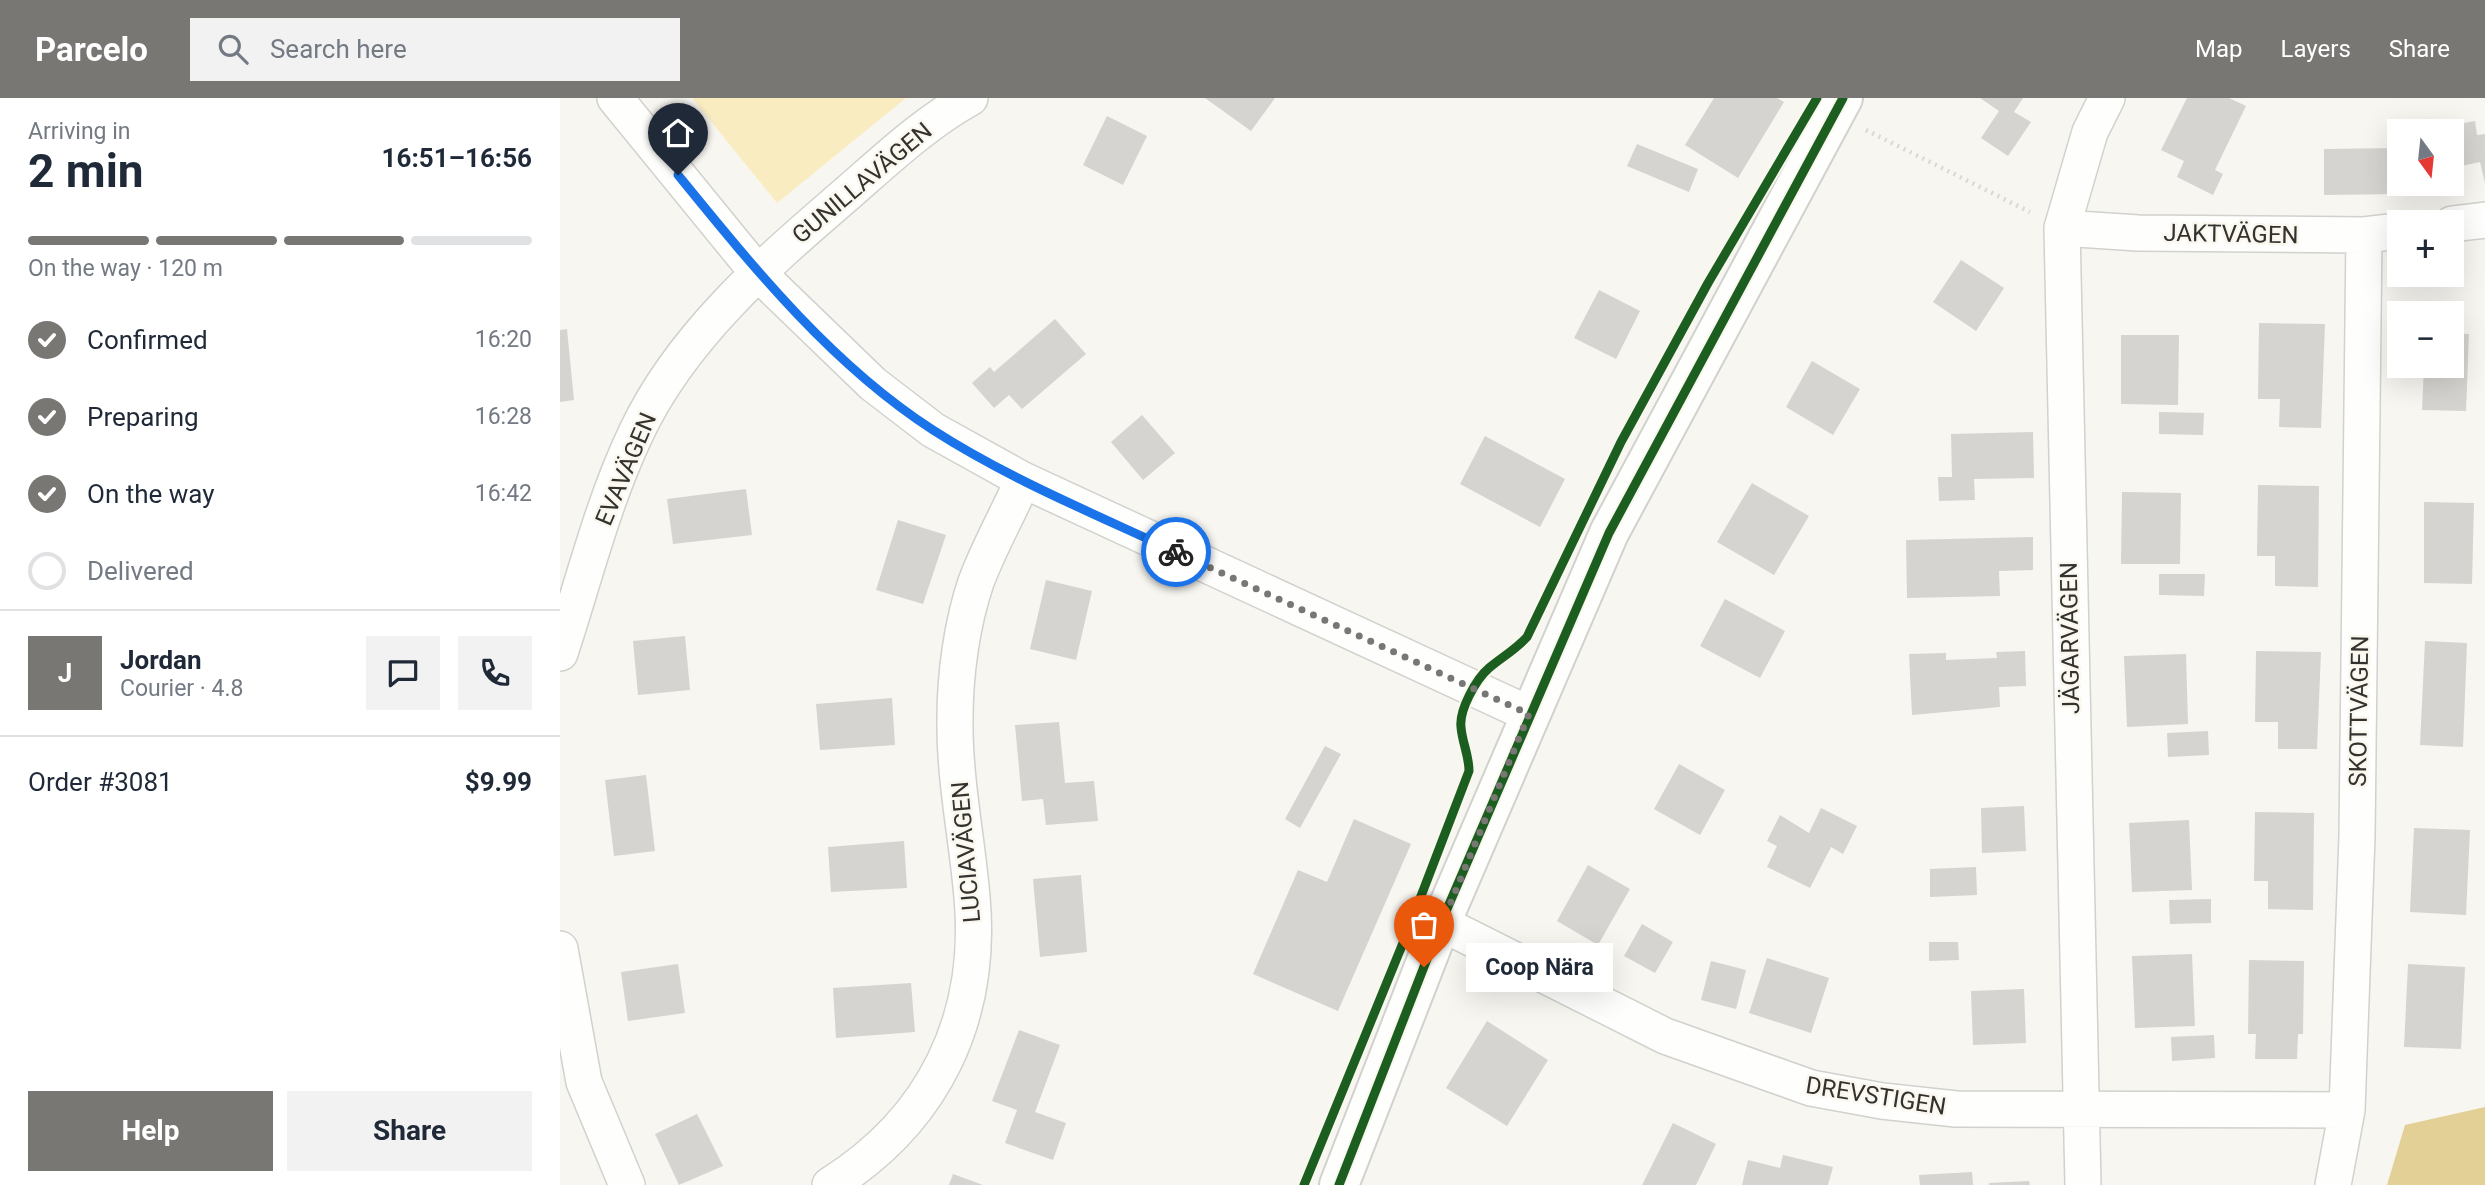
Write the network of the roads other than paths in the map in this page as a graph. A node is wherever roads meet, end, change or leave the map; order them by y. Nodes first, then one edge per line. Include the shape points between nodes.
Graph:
1 (615, 98) edge
2 (970, 98) edge
3 (2107, 98) edge
4 (1838, 106) edge
5 (2485, 220) edge
6 (2464, 223) edge
7 (2063, 228) junction
8 (2387, 232) edge
9 (2364, 235) junction
10 (757, 272) junction
11 (1023, 480) junction
12 (560, 653) edge
13 (1529, 714) junction
14 (1441, 923) junction
15 (560, 949) edge
16 (2080, 1110) junction
17 (2347, 1110) junction
18 (627, 1185) edge
19 (830, 1185) edge
20 (1339, 1185) edge
21 (2083, 1185) edge
22 (2333, 1185) edge

1 - 10 street
2 - 10 street, GUNILLAVÄGEN via 914,136
3 - 7 street, JÄGARVÄGEN via 2090,132
4 - 13 street via 1609,533
5 - 6 street
7 - 9 street, JAKTVÄGEN
7 - 16 street, JÄGARVÄGEN
8 - 9 street, JAKTVÄGEN
9 - 17 street, SKOTTVÄGEN via 2357,835
10 - 11 street via 873,384 933,430
10 - 12 street, EVAVÄGEN via 667,381 637,432
11 - 13 street
11 - 19 street, LUCIAVÄGEN via 976,582 959,660 954,718 974,967 963,1018 941,1069 914,1110 885,1142
13 - 14 street
14 - 16 street, DREVSTIGEN via 1665,1035 1811,1088 1956,1109
14 - 20 street
15 - 18 street via 583,1082
16 - 17 street, DREVSTIGEN
16 - 21 street, JÄGARVÄGEN
17 - 22 street, SKOTTVÄGEN

